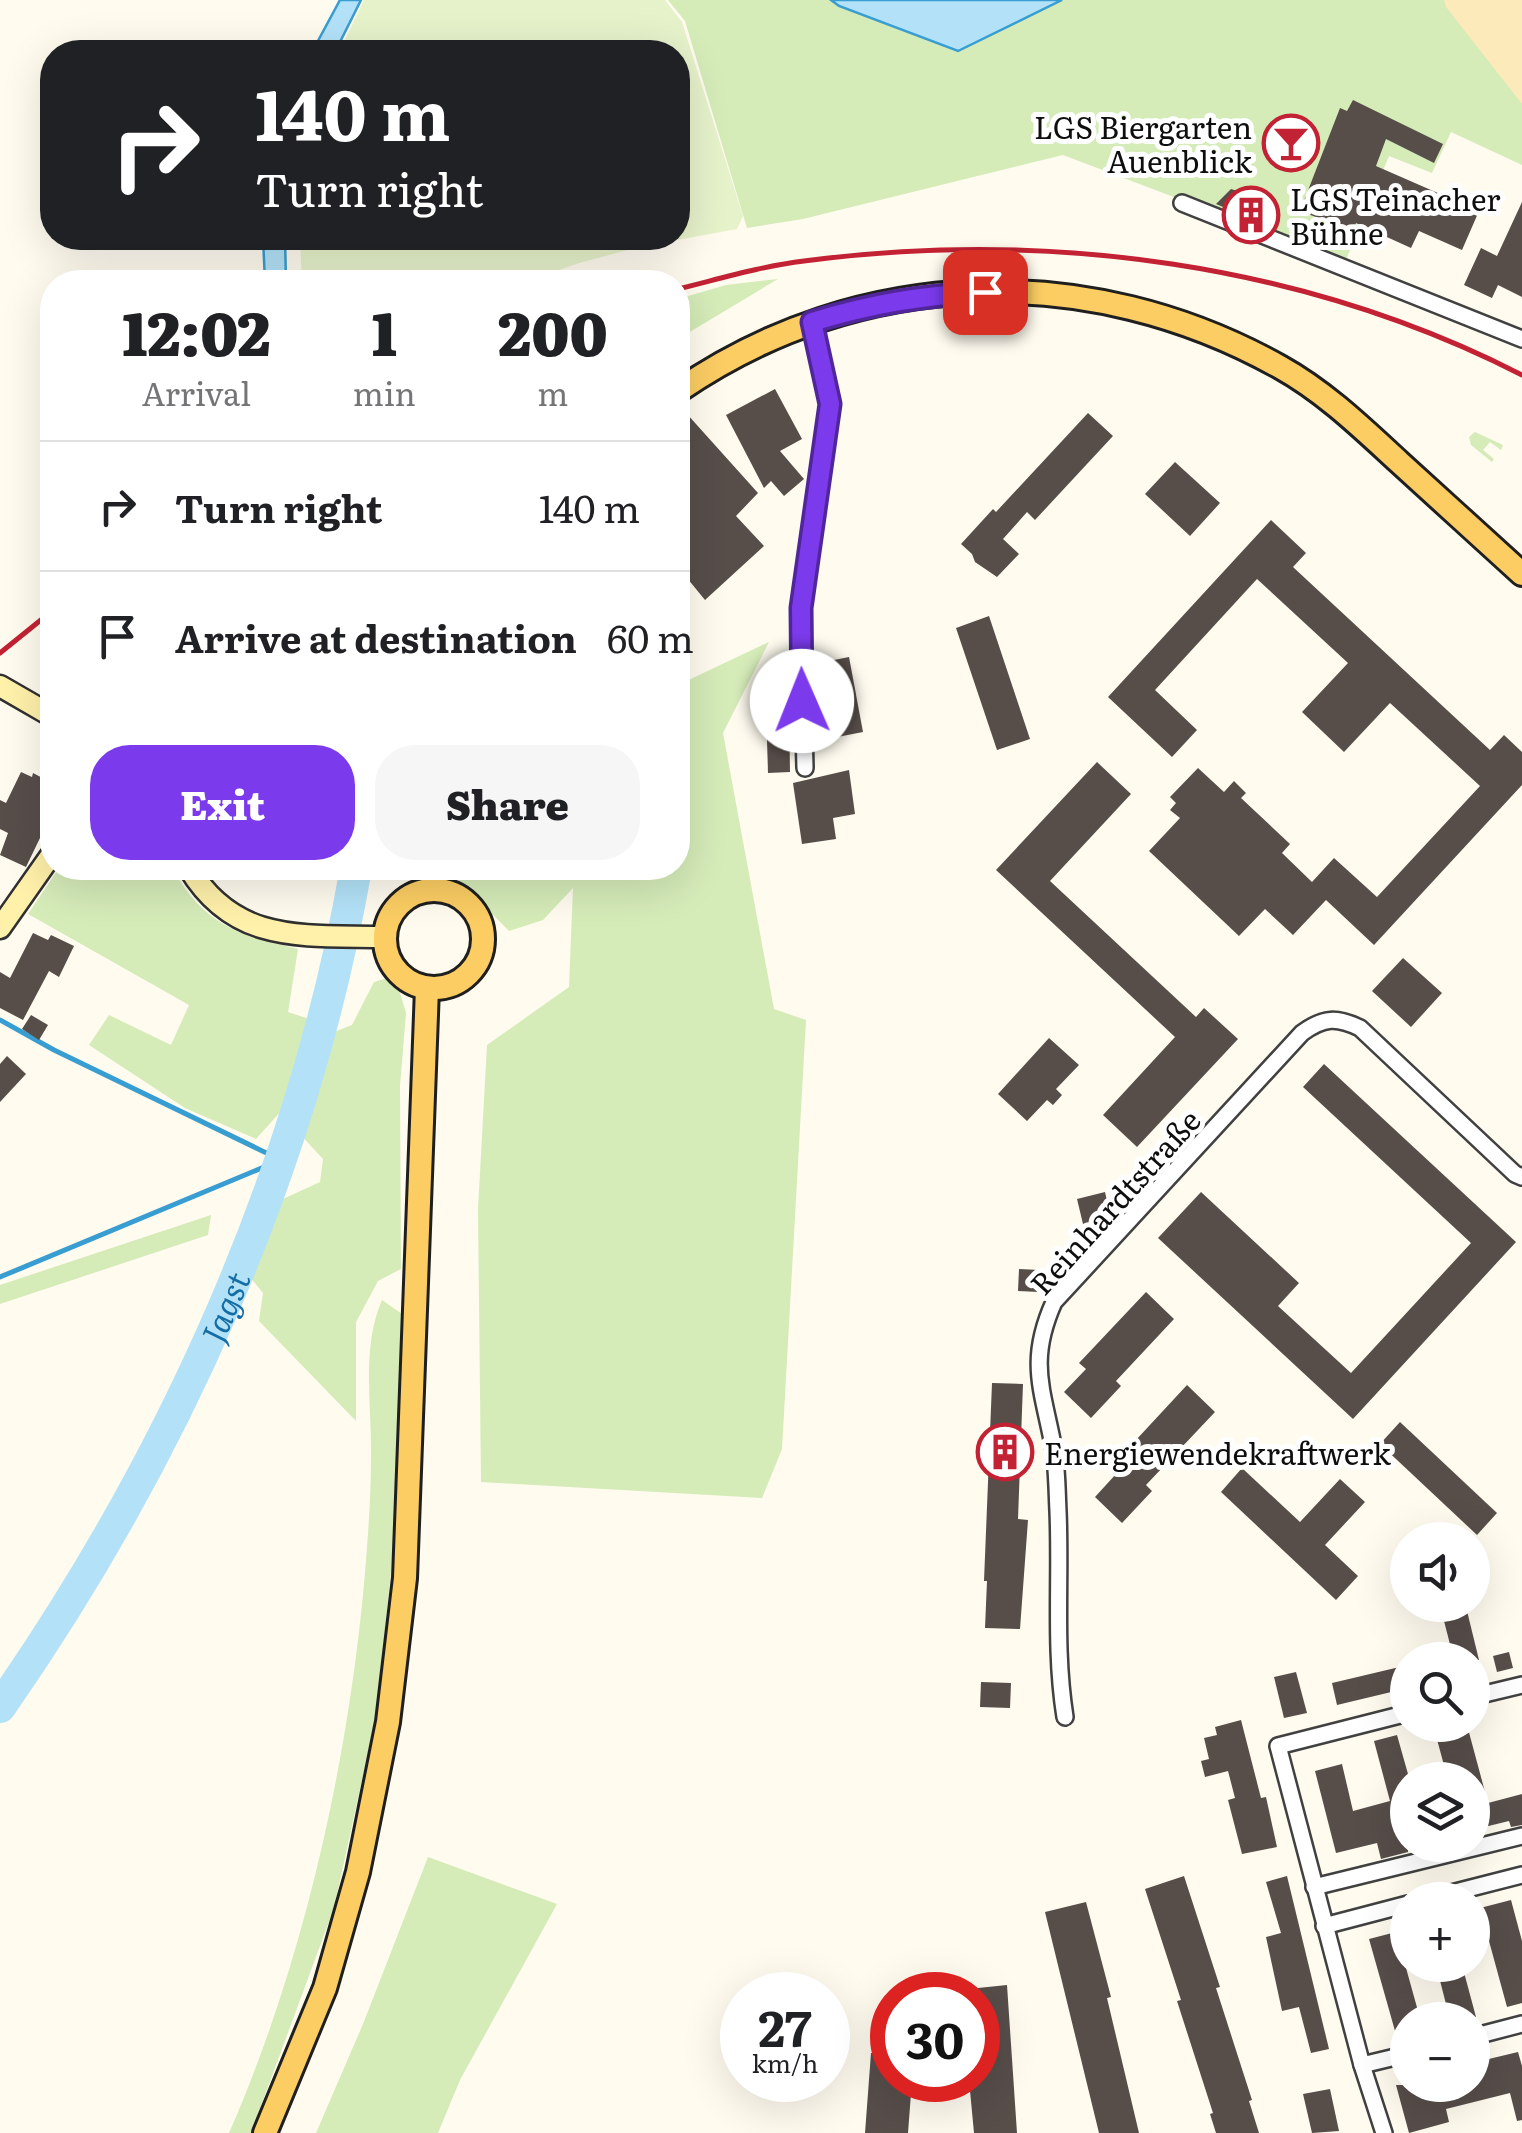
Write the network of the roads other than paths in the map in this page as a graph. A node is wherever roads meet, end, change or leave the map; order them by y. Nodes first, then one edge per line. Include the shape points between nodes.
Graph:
1 (1182, 203) dead end
2 (812, 322) junction
3 (1522, 339) edge
4 (690, 383) edge
5 (1522, 574) edge
6 (0, 686) edge
7 (40, 709) edge
8 (804, 768) dead end
9 (40, 871) edge
10 (196, 880) edge
11 (430, 880) edge
12 (432, 880) edge
13 (0, 928) edge
14 (385, 937) junction
15 (427, 988) junction
16 (1522, 1177) edge
17 (1522, 1685) edge
18 (1490, 1693) edge
19 (1066, 1717) dead end
20 (1390, 1718) edge
21 (1522, 1836) edge
22 (1522, 1874) edge
23 (1490, 1882) edge
24 (1314, 1887) junction
25 (1390, 1909) edge
26 (1324, 1926) junction
27 (1522, 2024) edge
28 (1490, 2032) edge
29 (1390, 2058) edge
30 (1362, 2065) junction
31 (265, 2133) edge
32 (1384, 2133) edge

1 - 3 street
2 - 4 main road
2 - 5 main road via 922,295 1054,292 1118,304 1212,335 1281,368 1339,407
2 - 8 street via 830,404 801,608
6 - 7 main road
9 - 13 main road
10 - 14 main road via 239,920 272,932
11 - 14 main road via 394,910
12 - 15 main road via 474,910 483,942 471,972 443,988
14 - 15 main road via 401,976
15 - 31 main road via 405,1578 388,1722 358,1872 325,1988
16 - 19 street, Reinhardtstraße via 1360,1028 1340,1019 1319,1021 1054,1302 1040,1334 1038,1371 1055,1456 1058,1671
17 - 18 street
20 - 24 street via 1278,1746
21 - 24 street
22 - 23 street
24 - 26 street
25 - 26 street
26 - 30 street
27 - 28 street
29 - 30 street
30 - 32 street

